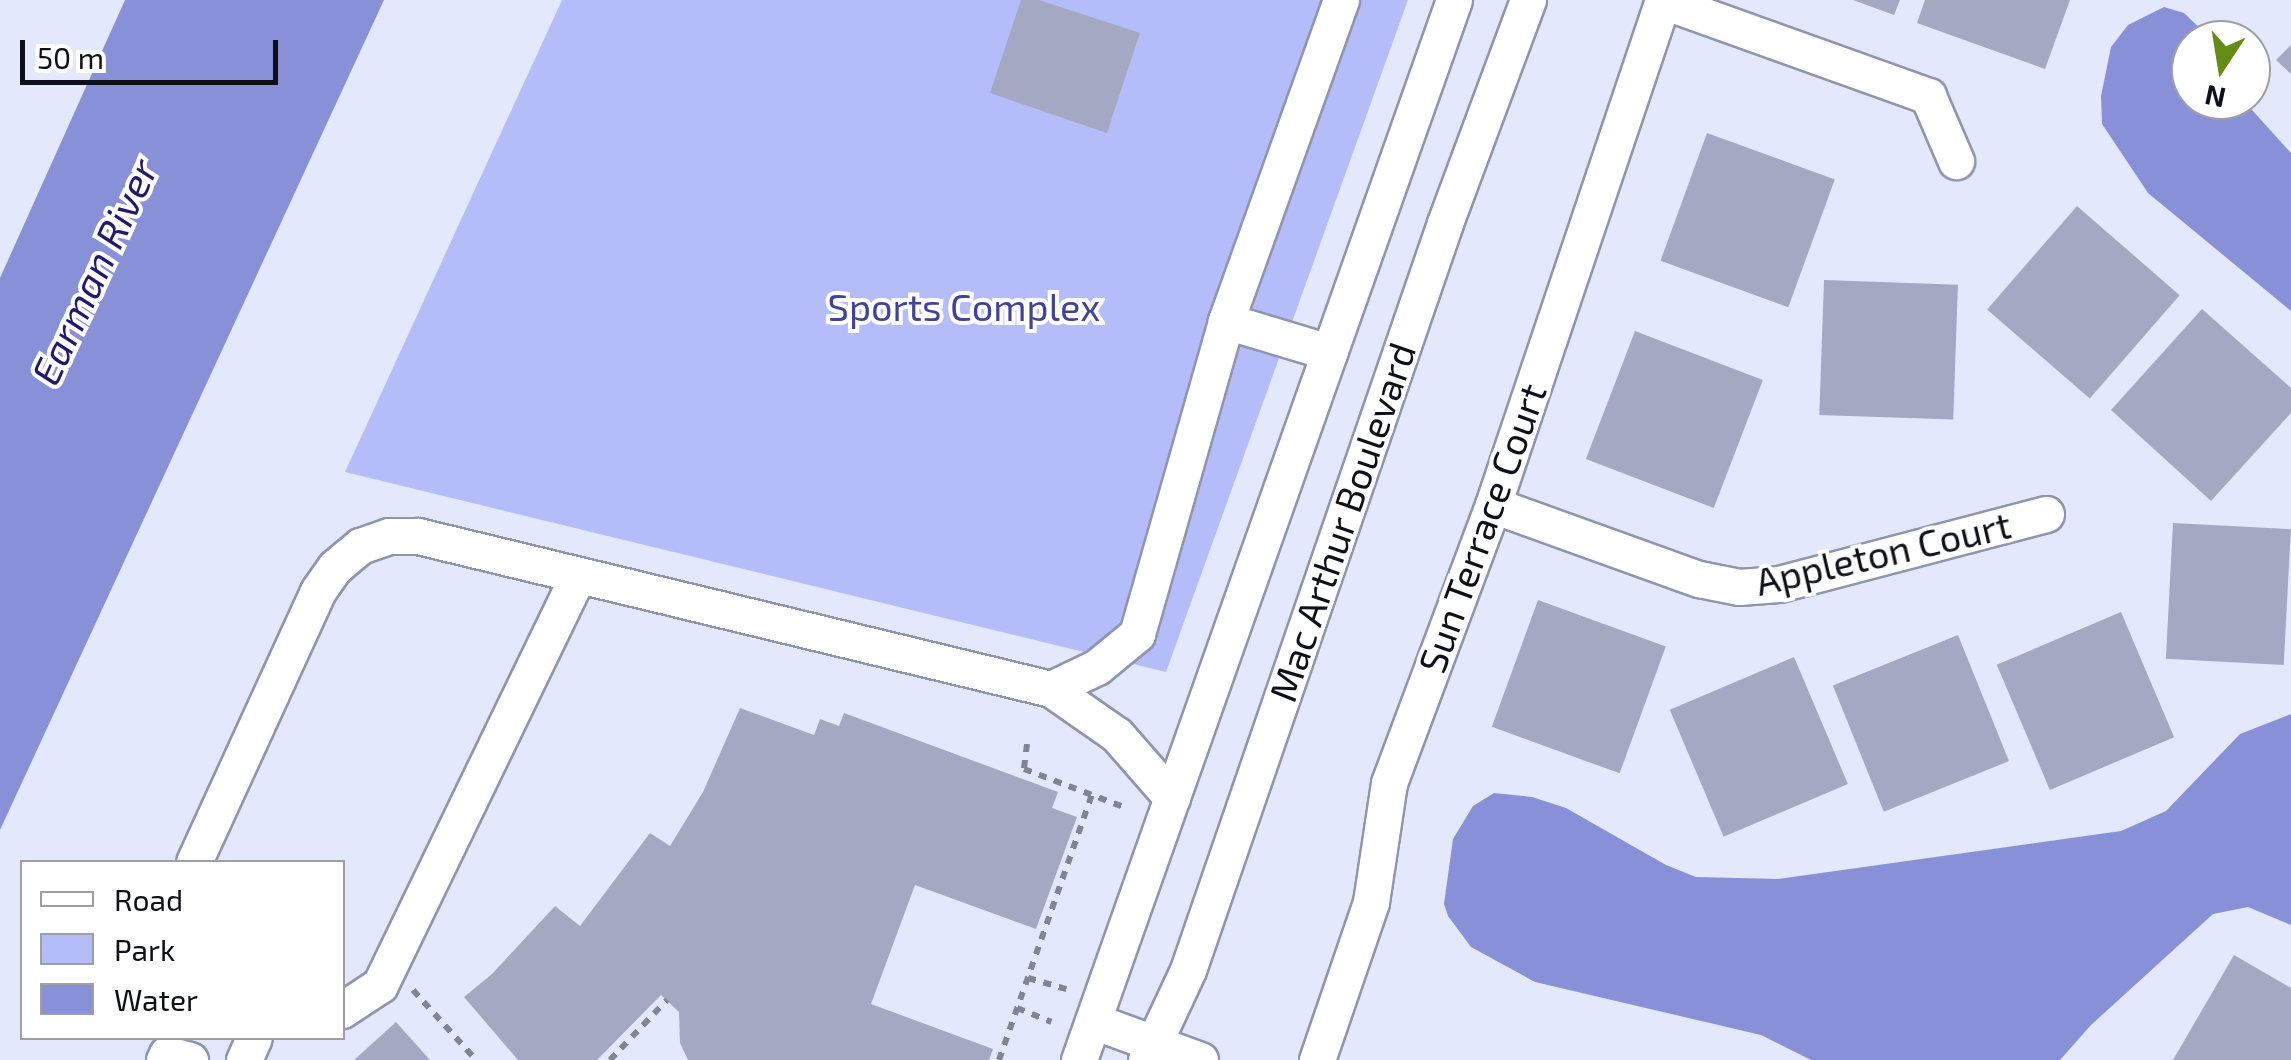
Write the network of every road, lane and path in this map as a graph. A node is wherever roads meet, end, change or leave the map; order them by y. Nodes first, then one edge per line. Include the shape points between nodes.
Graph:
1 (1341, 0) edge
2 (1454, 0) edge
3 (1528, 0) edge
4 (1663, 0) edge
5 (1956, 162) dead end
6 (1226, 322) junction
7 (1330, 352) junction
8 (1492, 505) junction
9 (2046, 514) dead end
10 (578, 574) junction
11 (1051, 689) junction
12 (1027, 744) dead end
13 (1092, 795) junction
14 (1172, 798) junction
15 (1126, 808) dead end
16 (195, 860) edge
17 (390, 964) junction
18 (1028, 978) junction
19 (1066, 989) dead end
20 (668, 1000) dead end
21 (345, 1008) edge
22 (1017, 1008) junction
23 (1093, 1021) junction
24 (1051, 1022) dead end
25 (1149, 1051) edge
26 (164, 1060) edge
27 (190, 1060) edge
28 (476, 1060) edge
29 (610, 1060) edge
30 (999, 1060) edge
31 (1079, 1060) edge
32 (1200, 1060) edge
33 (1317, 1060) edge

1 - 6 street
2 - 7 street, Mac Arthur Boulevard
3 - 25 street, Mac Arthur Boulevard via 1188,970
4 - 5 street via 1928,96
4 - 8 street, Sun Terrace Court
6 - 7 street
6 - 11 street via 1137,634 1097,667
7 - 14 street, Mac Arthur Boulevard
8 - 9 street, Appleton Court via 1699,580 1739,588 1779,584
8 - 33 street, Sun Terrace Court via 1389,783 1370,902
10 - 11 street
10 - 16 street via 429,539 388,536 360,546 318,591
10 - 17 street
11 - 14 street via 1117,735
12 - 13 path via 1024,768
13 - 15 path
13 - 18 path
14 - 23 street, Mac Arthur Boulevard
17 - 21 street via 380,985
17 - 28 path
18 - 19 path
18 - 22 path
20 - 29 path
22 - 24 path
22 - 30 path
23 - 25 street
23 - 31 street, Mac Arthur Boulevard
25 - 32 street
26 - 27 street via 168,1054

